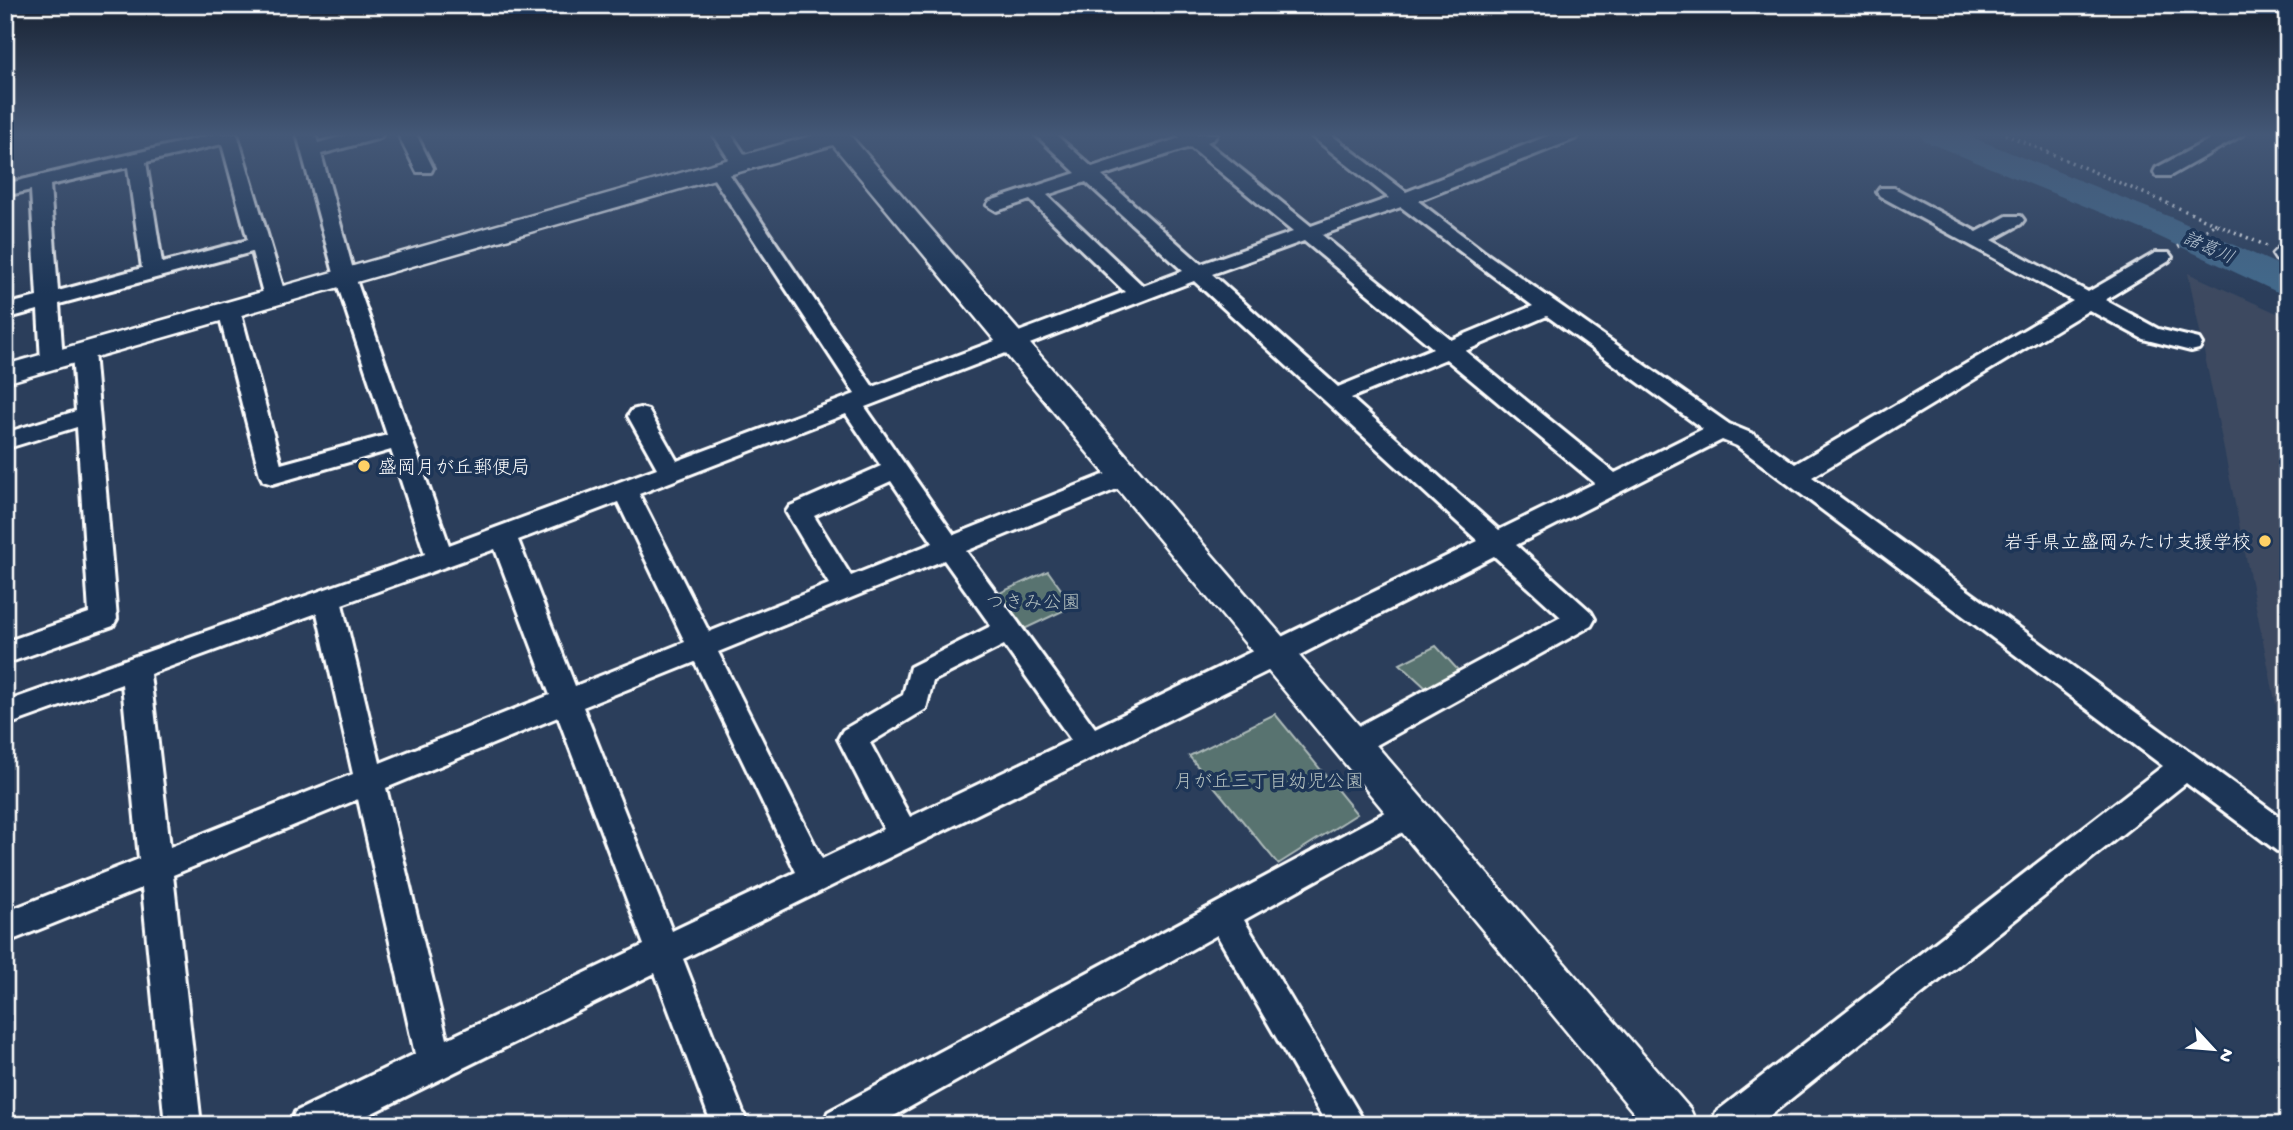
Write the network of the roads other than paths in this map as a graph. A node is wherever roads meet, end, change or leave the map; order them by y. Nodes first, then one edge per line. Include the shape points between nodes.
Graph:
1 (40, 187) edge
2 (140, 187) edge
3 (244, 187) edge
4 (321, 187) edge
5 (660, 187) edge
6 (740, 187) edge
7 (882, 187) edge
8 (1053, 187) edge
9 (1101, 187) edge
10 (1253, 187) edge
11 (1389, 187) edge
12 (1436, 187) edge
13 (1887, 192) dead end
14 (1034, 193) junction
15 (1405, 199) junction
16 (998, 205) dead end
17 (2014, 220) dead end
18 (1306, 234) junction
19 (1978, 240) junction
20 (260, 243) junction
21 (2162, 257) road end
22 (153, 272) junction
23 (1196, 273) junction
24 (345, 277) junction
25 (1140, 295) junction
26 (275, 297) junction
27 (2089, 299) junction
28 (48, 300) junction
29 (1550, 307) junction
30 (229, 310) junction
31 (5, 312) edge
32 (1014, 344) junction
33 (2191, 344) dead end
34 (1446, 348) junction
35 (83, 352) junction
36 (52, 361) junction
37 (5, 374) edge
38 (1334, 397) junction
39 (861, 401) junction
40 (88, 415) junction
41 (639, 416) dead end
42 (1721, 430) junction
43 (399, 440) junction
44 (5, 441) edge
45 (896, 470) junction
46 (672, 472) junction
47 (1125, 476) junction
48 (1794, 476) junction
49 (1612, 483) junction
50 (625, 490) junction
51 (503, 536) junction
52 (1496, 542) junction
53 (949, 547) junction
54 (440, 558) junction
55 (845, 589) junction
56 (327, 599) junction
57 (1008, 629) junction
58 (702, 646) junction
59 (5, 653) edge
60 (1276, 654) junction
61 (135, 668) junction
62 (566, 702) junction
63 (5, 714) edge
64 (1090, 744) junction
65 (1352, 744) junction
66 (2186, 765) junction
67 (371, 780) junction
68 (1410, 813) junction
69 (903, 835) junction
70 (2288, 841) edge
71 (154, 868) junction
72 (815, 878) junction
73 (1223, 915) junction
74 (5, 928) edge
75 (663, 952) junction
76 (435, 1063) junction
77 (183, 1125) edge
78 (308, 1125) edge
79 (730, 1125) edge
80 (841, 1125) edge
81 (1348, 1125) edge
82 (1674, 1125) edge
83 (1728, 1125) edge

1 - 28 street
2 - 22 street
3 - 20 street
4 - 24 street
5 - 24 street
6 - 39 street
7 - 32 street
8 - 14 street
9 - 23 street
10 - 18 street
11 - 15 street
12 - 15 street
13 - 19 street
14 - 16 street
14 - 25 street
15 - 18 street
15 - 29 street
17 - 19 street
18 - 23 street
18 - 34 street
19 - 27 street
20 - 22 street
20 - 26 street
21 - 27 street
22 - 28 street
23 - 25 street
23 - 38 street
24 - 26 street
24 - 43 street
25 - 32 street
26 - 30 street
27 - 33 street via 2151,334
27 - 48 street
28 - 31 street
28 - 36 street
29 - 34 street
29 - 42 street
30 - 35 street
30 - 43 street via 272,475
32 - 39 street
32 - 47 street
34 - 38 street
34 - 49 street
35 - 36 street
35 - 40 street
36 - 37 street
38 - 52 street
39 - 45 street
39 - 46 street
40 - 44 street
40 - 59 street via 103,619
41 - 46 street
42 - 48 street via 1745,440
42 - 49 street
43 - 54 street
45 - 53 street
45 - 55 street via 799,512
46 - 50 street
47 - 53 street
47 - 60 street
48 - 66 street
49 - 52 street
50 - 51 street
50 - 58 street
51 - 54 street
51 - 62 street
52 - 60 street
52 - 65 street via 1581,619
53 - 55 street
53 - 57 street
54 - 56 street
55 - 58 street
56 - 61 street
56 - 67 street
57 - 64 street
57 - 69 street via 920,675 916,701 853,739
58 - 62 street
58 - 72 street
60 - 64 street
60 - 65 street
61 - 63 street
61 - 71 street
62 - 67 street
62 - 75 street
64 - 69 street
65 - 68 street
66 - 70 street
66 - 83 street
67 - 71 street
67 - 76 street
68 - 73 street
68 - 82 street
69 - 72 street
71 - 74 street
71 - 77 street
72 - 75 street
73 - 80 street
73 - 81 street
75 - 76 street
75 - 79 street
76 - 78 street

